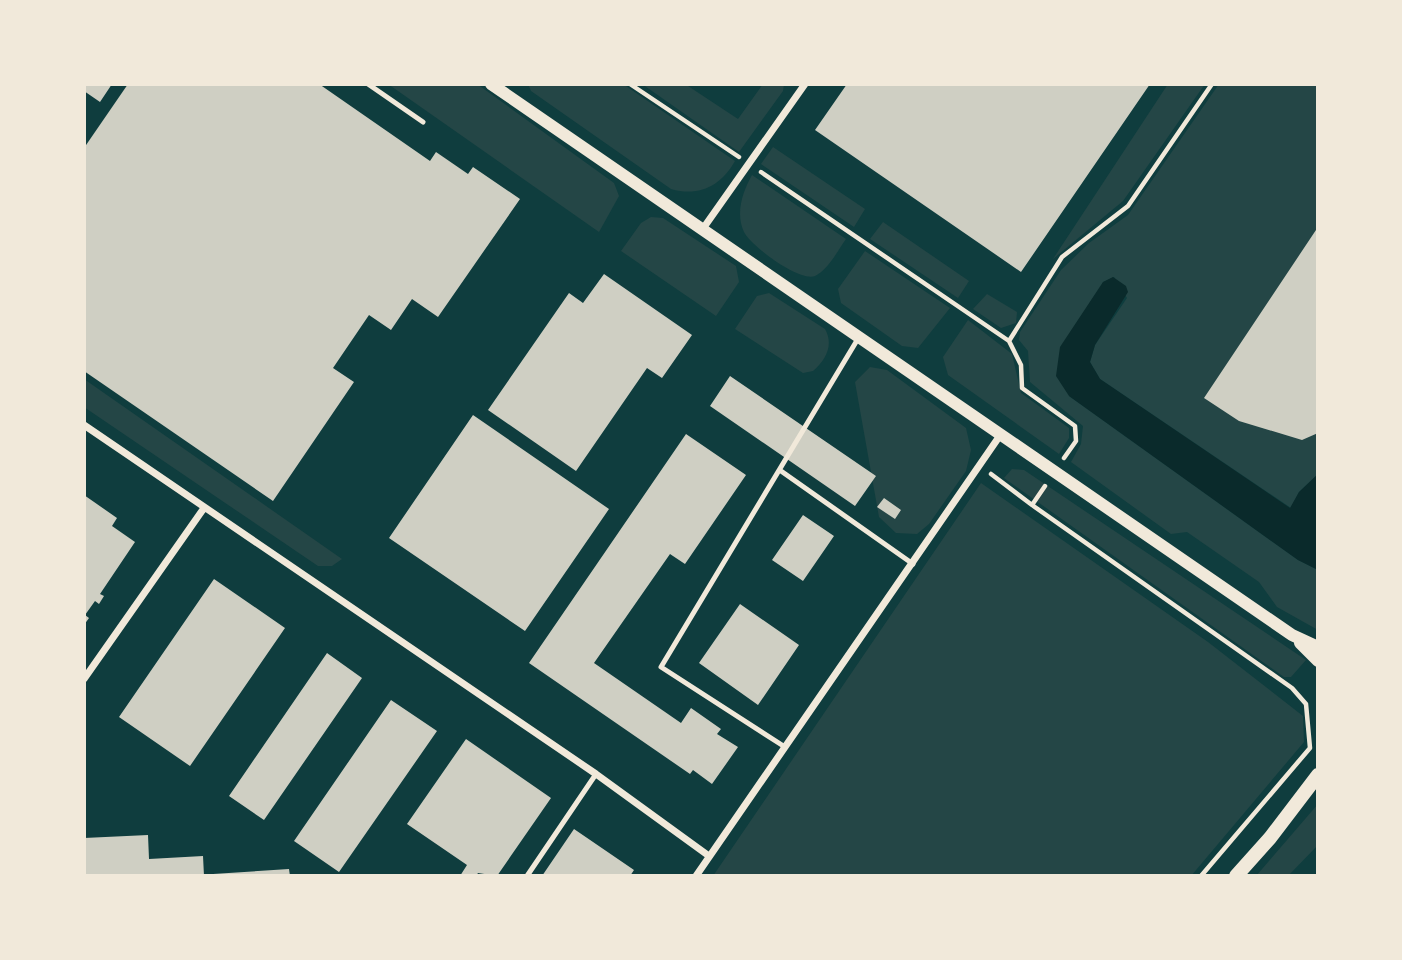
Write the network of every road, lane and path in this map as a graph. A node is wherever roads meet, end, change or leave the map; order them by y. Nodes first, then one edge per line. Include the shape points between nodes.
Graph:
1 (368, 84) edge
2 (491, 84) edge
3 (631, 84) edge
4 (805, 84) edge
5 (1212, 84) edge
6 (423, 122) dead end
7 (749, 164) junction
8 (702, 230) junction
9 (859, 337) junction
10 (1009, 341) junction
11 (84, 425) edge
12 (1001, 434) junction
13 (980, 466) junction
14 (781, 471) junction
15 (1055, 471) junction
16 (1032, 505) junction
17 (204, 508) junction
18 (913, 564) junction
19 (1293, 635) junction
20 (1318, 647) edge
21 (1318, 661) edge
22 (84, 679) edge
23 (785, 747) junction
24 (596, 774) junction
25 (1318, 775) edge
26 (709, 856) junction
27 (527, 876) edge
28 (696, 876) edge
29 (1201, 876) edge
30 (1236, 876) edge

1 - 6 lane
2 - 8 street
3 - 7 path
4 - 7 street
5 - 10 path via 1128,206 1062,257
7 - 8 street
7 - 10 path
8 - 9 street
9 - 12 street
9 - 14 lane
10 - 15 path via 1021,365 1022,387 1075,426 1076,442
11 - 17 street
12 - 13 street
12 - 15 street
13 - 16 path
13 - 18 street
14 - 18 lane
14 - 23 lane via 661,667
15 - 16 path
15 - 19 street
16 - 29 path via 1292,688 1306,704 1310,748
17 - 22 street
17 - 24 street
18 - 23 street
19 - 20 street
19 - 21 street
23 - 26 street
24 - 26 street
24 - 27 lane
25 - 30 main road
26 - 28 street

